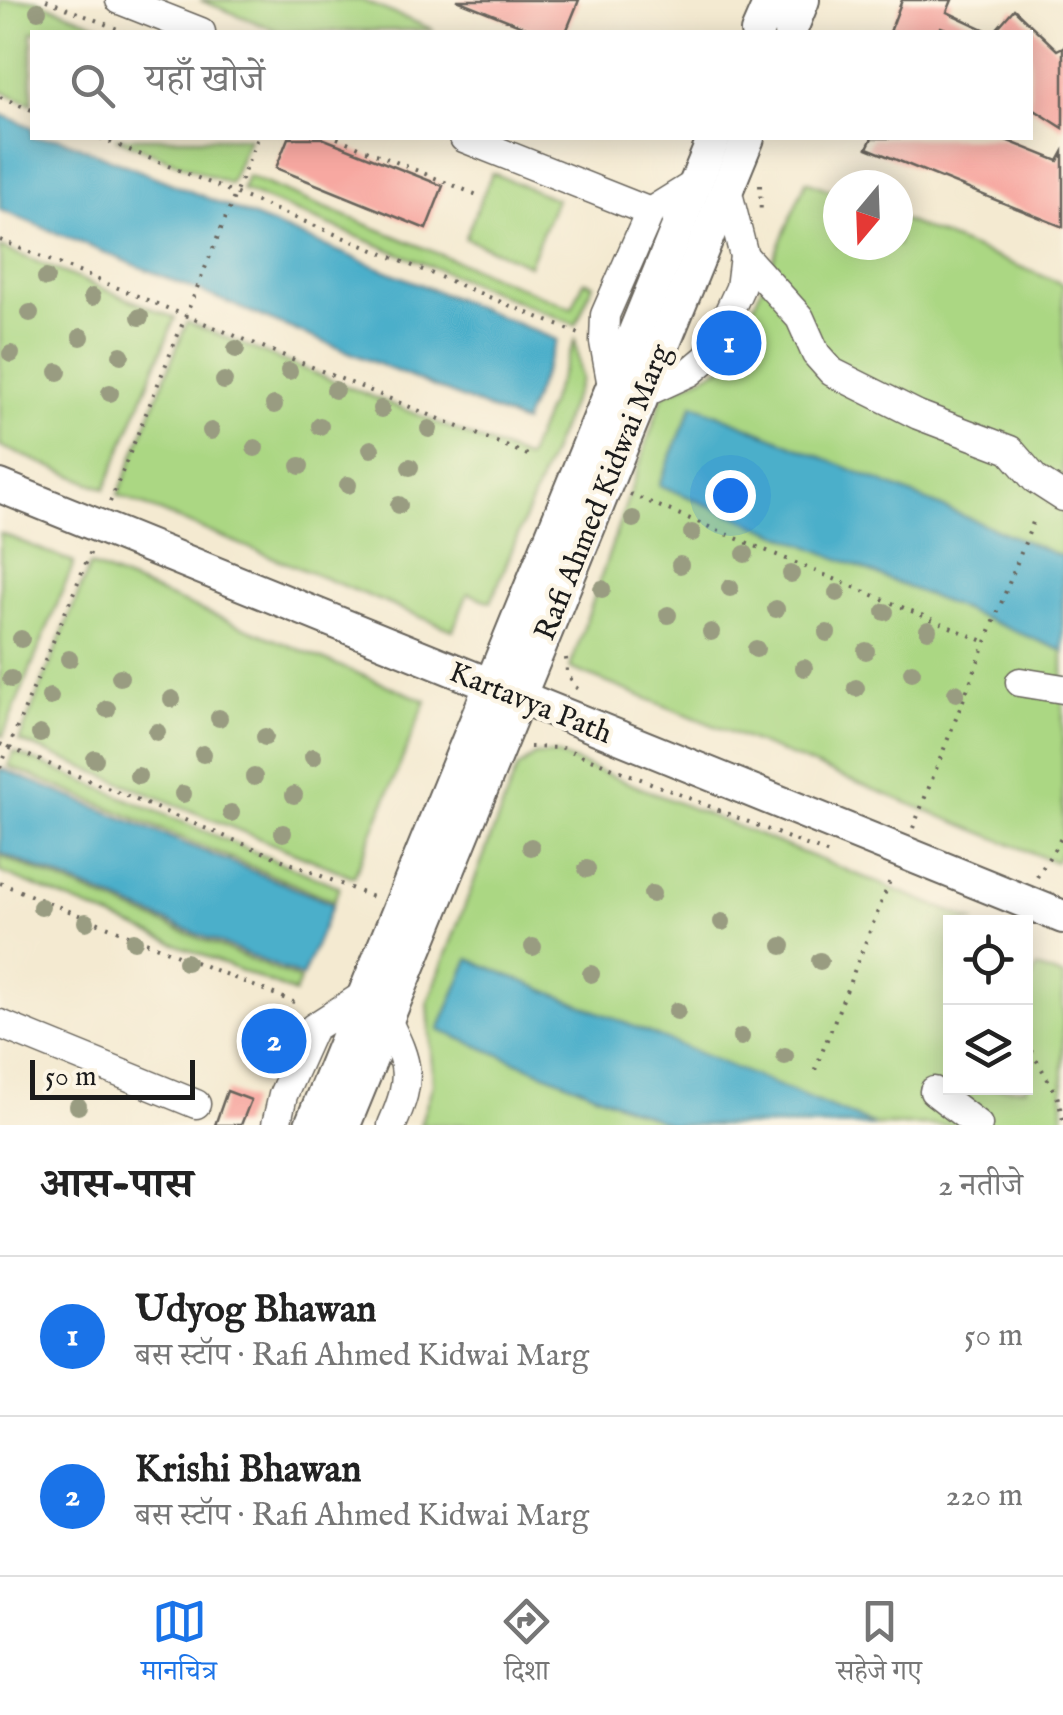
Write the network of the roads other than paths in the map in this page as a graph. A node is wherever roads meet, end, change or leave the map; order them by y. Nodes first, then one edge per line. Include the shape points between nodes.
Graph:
1 (120, 0) edge
2 (770, 0) edge
3 (802, 0) edge
4 (196, 30) edge
5 (758, 30) edge
6 (791, 30) edge
7 (469, 140) edge
8 (714, 140) edge
9 (746, 140) edge
10 (711, 186) junction
11 (650, 212) junction
12 (744, 256) junction
13 (627, 390) junction
14 (0, 486) edge
15 (1063, 497) edge
16 (1020, 682) dead end
17 (1063, 689) edge
18 (503, 691) junction
19 (1063, 917) edge
20 (364, 995) junction
21 (387, 1020) junction
22 (0, 1024) edge
23 (934, 1091) dead end
24 (196, 1104) dead end
25 (276, 1125) edge
26 (311, 1125) edge
27 (344, 1125) edge
28 (392, 1125) edge
29 (978, 1125) edge

1 - 4 street
2 - 5 main road
3 - 6 main road
7 - 11 street
8 - 10 main road, Rafi Ahmed Kidwai Marg
9 - 10 main road, Rafi Ahmed Kidwai Marg
10 - 11 street
10 - 12 street
10 - 13 main road, Rafi Ahmed Kidwai Marg
11 - 13 street via 605,315 604,342
12 - 13 street via 740,288 708,356 690,372
12 - 15 street via 800,318 832,372 1010,450
13 - 18 main road, Rafi Ahmed Kidwai Marg
14 - 18 main road, Kartavya Path
16 - 17 street
18 - 19 main road, Kartavya Path
18 - 20 main road, Rafi Ahmed Kidwai Marg
18 - 21 main road, Rafi Ahmed Kidwai Marg
20 - 25 street via 313,1028
20 - 26 main road, Rafi Ahmed Kidwai Marg
21 - 27 main road, Rafi Ahmed Kidwai Marg
21 - 28 street via 408,1073
22 - 24 street
23 - 29 street

